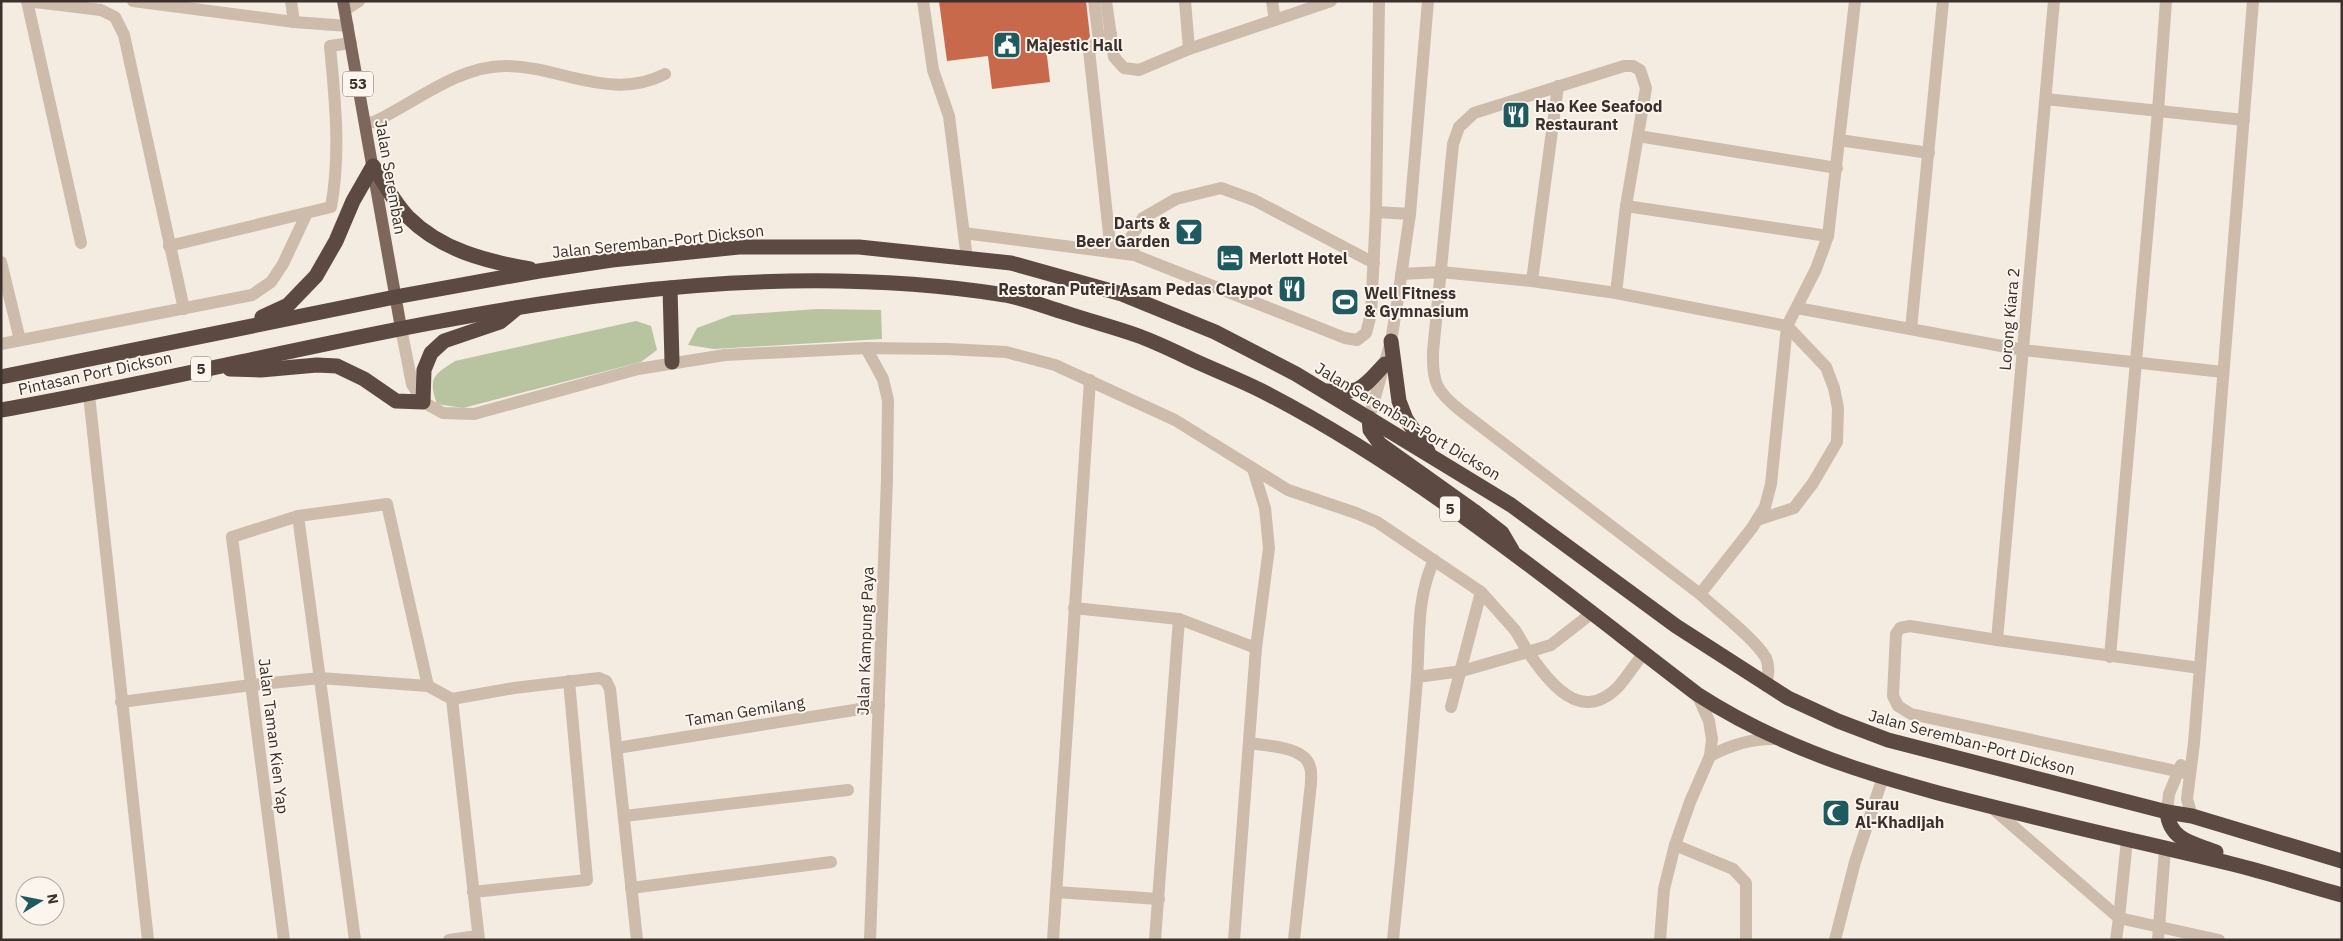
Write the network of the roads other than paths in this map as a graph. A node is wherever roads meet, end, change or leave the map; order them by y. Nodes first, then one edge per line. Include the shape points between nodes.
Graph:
1 (27, 1) edge
2 (133, 1) edge
3 (291, 1) edge
4 (359, 1) edge
5 (923, 1) edge
6 (1094, 1) edge
7 (1106, 1) edge
8 (1185, 1) edge
9 (1272, 1) edge
10 (1331, 1) edge
11 (1379, 1) edge
12 (1428, 1) edge
13 (1856, 1) edge
14 (1943, 1) edge
15 (2054, 1) edge
16 (2166, 1) edge
17 (2254, 1) edge
18 (344, 5) edge
19 (204, 6) edge
20 (1275, 20) junction
21 (294, 22) junction
22 (348, 26) junction
23 (1111, 34) junction
24 (1099, 40) junction
25 (351, 43) junction
26 (1190, 50) junction
27 (665, 74) dead end
28 (1558, 86) junction
29 (2046, 99) junction
30 (2158, 111) junction
31 (2244, 120) junction
32 (365, 124) junction
33 (1638, 136) junction
34 (1839, 140) junction
35 (1929, 153) junction
36 (373, 166) junction
37 (1838, 168) junction
38 (1626, 206) junction
39 (1376, 212) junction
40 (306, 213) junction
41 (1410, 214) junction
42 (964, 233) junction
43 (1828, 236) junction
44 (81, 243) dead end
45 (169, 246) junction
46 (1111, 252) junction
47 (1134, 255) junction
48 (967, 259) junction
49 (1, 262) edge
50 (1374, 263) junction
51 (539, 271) junction
52 (1441, 272) junction
53 (1401, 274) junction
54 (1532, 281) junction
55 (670, 288) junction
56 (1616, 293) junction
57 (395, 297) junction
58 (518, 307) junction
59 (1797, 308) junction
60 (184, 310) junction
61 (1787, 326) junction
62 (241, 327) junction
63 (401, 328) junction
64 (1911, 329) junction
65 (20, 340) junction
66 (1391, 341) junction
67 (1, 344) edge
68 (866, 348) junction
69 (2023, 350) junction
70 (672, 362) junction
71 (1385, 364) junction
72 (2136, 364) junction
73 (206, 368) junction
74 (2223, 372) junction
75 (1, 377) edge
76 (1090, 380) junction
77 (1323, 390) junction
78 (89, 395) junction
79 (423, 402) junction
80 (1, 410) edge
81 (1369, 418) junction
82 (1430, 454) junction
83 (1253, 469) junction
84 (298, 516) junction
85 (1757, 520) junction
86 (1515, 556) junction
87 (1434, 560) junction
88 (1481, 592) junction
89 (1700, 594) junction
90 (1074, 608) junction
91 (1592, 613) junction
92 (1179, 619) junction
93 (1997, 640) junction
94 (1256, 648) junction
95 (1528, 652) junction
96 (1644, 653) junction
97 (2110, 657) junction
98 (2200, 668) junction
99 (1462, 671) junction
100 (1417, 677) junction
101 (320, 678) junction
102 (569, 680) junction
103 (250, 685) junction
104 (428, 686) junction
105 (1766, 686) junction
106 (1697, 694) junction
107 (452, 699) junction
108 (122, 702) junction
109 (879, 706) junction
110 (1451, 707) dead end
111 (1782, 739) junction
112 (1249, 743) junction
113 (616, 748) junction
114 (1710, 756) junction
115 (2184, 773) junction
116 (1883, 777) junction
117 (848, 790) dead end
118 (1991, 807) junction
119 (2167, 812) junction
120 (624, 816) junction
121 (2192, 816) junction
122 (2127, 840) junction
123 (1675, 845) junction
124 (2165, 849) junction
125 (2342, 861) edge
126 (832, 862) dead end
127 (2234, 864) junction
128 (631, 888) junction
129 (473, 892) junction
130 (1056, 892) junction
131 (2342, 895) edge
132 (1159, 899) junction
133 (2119, 918) junction
134 (2158, 934) edge
135 (478, 938) edge
136 (148, 940) edge
137 (284, 940) edge
138 (355, 940) edge
139 (450, 940) edge
140 (637, 940) edge
141 (870, 940) edge
142 (1053, 940) edge
143 (1156, 940) edge
144 (1234, 940) edge
145 (1294, 940) edge
146 (1393, 940) edge
147 (1660, 940) edge
148 (1746, 940) edge
149 (1835, 940) edge
150 (2116, 940) edge
151 (2218, 940) edge

1 - 44 street
1 - 45 street via 101,10 115,17 124,35
2 - 19 street
3 - 21 street
4 - 18 street
5 - 42 street via 933,70 949,116
6 - 24 street
7 - 23 street
8 - 26 street
9 - 20 street
10 - 20 street
11 - 39 street
12 - 41 street
13 - 34 street
14 - 35 street
15 - 29 street, Lorong Kiara 2
16 - 30 street
17 - 31 street
18 - 22 main road, Jalan Seremban / 53
19 - 21 street
20 - 26 street
21 - 22 street
22 - 25 main road, Jalan Seremban / 53
23 - 24 street
23 - 26 street via 1114,57 1124,68 1139,70
24 - 46 street via 1089,50
25 - 32 main road, Jalan Seremban / 53
25 - 40 street via 330,46 338,135 331,207
27 - 32 street via 651,82 602,85 529,69 505,66 478,69
28 - 33 street via 1624,66 1640,70 1646,88
28 - 52 street via 1474,113 1459,127 1453,144
28 - 54 street
29 - 30 street
29 - 69 street, Lorong Kiara 2
30 - 31 street
30 - 72 street
31 - 74 street
32 - 36 main road, Jalan Seremban / 53
33 - 37 street
33 - 38 street
34 - 35 street
34 - 37 street
35 - 64 street
36 - 51 highway via 406,216 425,232 453,248 490,262
36 - 57 main road, Jalan Seremban / 53
36 - 62 highway via 316,276 288,305
37 - 43 street
38 - 43 street
38 - 56 street
39 - 41 street
39 - 50 street
40 - 45 street
40 - 60 street via 283,264 270,282 252,295
41 - 53 street
42 - 46 street
42 - 48 street
43 - 59 street
45 - 60 street
46 - 47 street
47 - 50 street via 1131,236 1143,218 1176,198 1220,188 1254,200
47 - 50 street via 1357,340 1366,333 1371,314
48 - 51 highway, Jalan Seremban-Port Dickson / 5 via 859,248 739,247
48 - 77 highway, Jalan Seremban-Port Dickson / 5 via 1011,263 1122,294 1215,332
49 - 65 street
51 - 57 highway, Jalan Seremban-Port Dickson / 5
52 - 53 street
52 - 54 street
52 - 89 street via 1432,368 1435,385 1445,398
53 - 66 street
54 - 56 street
55 - 58 highway, 5
55 - 70 highway
55 - 86 highway, 5 via 781,280 878,281 1009,296 1139,336 1262,392 1330,430 1414,484
56 - 61 street
57 - 62 highway, Pintasan Port Dickson / 5
57 - 63 main road, Jalan Seremban / 53
58 - 63 highway, 5
58 - 79 highway via 500,322 444,341 431,353 424,370
59 - 61 street
59 - 64 street
60 - 65 street
61 - 85 street via 1771,484 1765,507
61 - 85 street via 1826,367 1838,408 1837,442 1813,484 1794,508
62 - 75 highway, Pintasan Port Dickson / 5
63 - 73 highway, Pintasan Port Dickson / 5
63 - 79 street via 412,384
64 - 69 street
65 - 67 street
66 - 71 street
66 - 82 highway via 1399,401 1406,419
68 - 70 street via 725,355
68 - 76 street via 1006,352 1055,365
68 - 109 street, Jalan Kampung Paya via 883,379 888,400
69 - 72 street
69 - 93 street, Lorong Kiara 2
70 - 79 street via 474,414 443,413
71 - 77 highway via 1361,389 1347,393
71 - 81 street
72 - 74 street
72 - 97 street
73 - 78 highway, Pintasan Port Dickson / 5
73 - 79 highway via 261,370 337,366 364,379 396,401
74 - 98 street
76 - 83 street via 1175,420
76 - 90 street
77 - 81 highway, Jalan Seremban-Port Dickson / 5
78 - 80 highway, Pintasan Port Dickson / 5
78 - 108 street
81 - 82 highway, Jalan Seremban-Port Dickson / 5
81 - 86 highway via 1370,430 1380,444 1502,533
82 - 105 highway, Jalan Seremban-Port Dickson / 5 via 1511,505 1676,626
83 - 87 street via 1288,490 1377,522
83 - 94 street via 1265,508 1269,548
84 - 101 street
84 - 103 street, Jalan Taman Kien Yap via 232,537
84 - 104 street via 387,504
85 - 89 street
86 - 91 highway, 5
87 - 88 street
87 - 100 street via 1426,579 1419,616
88 - 95 street via 1515,630
88 - 99 street
89 - 105 street via 1766,659 1769,671
90 - 92 street
90 - 130 street
91 - 95 street via 1551,645
91 - 96 highway, 5
92 - 94 street
92 - 132 street
93 - 97 street
93 - 115 street via 1910,626 1900,628 1896,634 1893,696 1898,706 1911,714
94 - 112 street
95 - 96 street via 1543,674 1567,698 1587,702 1604,697 1618,687
95 - 99 street
96 - 106 highway, 5
97 - 98 street
98 - 115 street via 2194,743
99 - 100 street
99 - 110 street
100 - 146 street
101 - 103 street
101 - 104 street
101 - 138 street
102 - 107 street
102 - 113 street via 594,678 606,681 610,689
102 - 129 street via 587,880
103 - 108 street
103 - 137 street, Jalan Taman Kien Yap
104 - 107 street
105 - 119 highway, Jalan Seremban-Port Dickson / 5 via 1838,721 1888,740
106 - 111 highway, 5 via 1727,713
106 - 114 street via 1709,721
107 - 129 street
108 - 136 street
109 - 113 street, Taman Gemilang
109 - 141 street, Jalan Kampung Paya
111 - 114 street via 1758,738 1724,748
111 - 116 highway, 5 via 1830,761
112 - 144 street
112 - 145 street via 1290,750 1304,757 1310,766 1311,783
113 - 120 street
114 - 123 street
115 - 119 street via 2169,794
115 - 121 street
116 - 118 highway, 5
116 - 149 street via 1855,862
117 - 120 street
118 - 122 highway, 5
118 - 133 street
119 - 121 highway, Jalan Seremban-Port Dickson / 5
119 - 127 highway via 2168,824 2180,839 2218,853
120 - 128 street
121 - 125 highway, Jalan Seremban-Port Dickson / 5
122 - 124 highway, 5
122 - 133 street
123 - 147 street via 1664,889
123 - 148 street via 1733,869 1746,883
124 - 127 highway, 5
124 - 134 street
126 - 128 street
127 - 131 highway, 5
128 - 140 street
129 - 135 street
130 - 132 street
130 - 142 street
132 - 143 street
133 - 134 street
133 - 150 street
134 - 151 street
135 - 139 street

